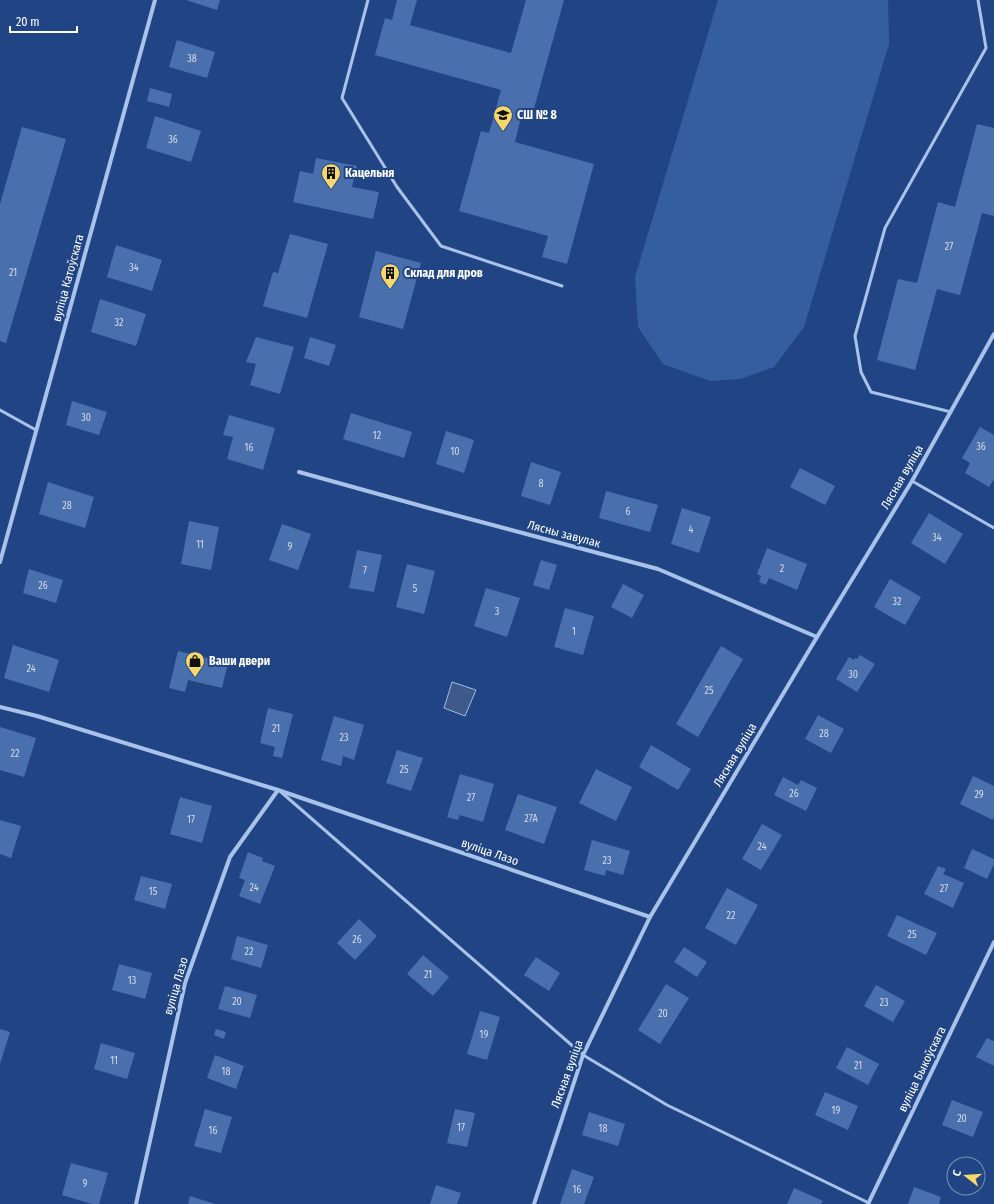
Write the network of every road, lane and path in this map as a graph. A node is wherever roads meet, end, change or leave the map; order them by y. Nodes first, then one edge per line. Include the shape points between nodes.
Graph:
1 (155, 0) edge
2 (368, 0) edge
3 (978, 0) edge
4 (562, 286) dead end
5 (994, 334) edge
6 (0, 410) edge
7 (951, 412) junction
8 (36, 430) junction
9 (299, 472) dead end
10 (912, 481) junction
11 (994, 528) edge
12 (0, 562) edge
13 (817, 637) junction
14 (0, 707) edge
15 (278, 790) junction
16 (650, 917) junction
17 (994, 942) edge
18 (583, 1055) junction
19 (868, 1203) edge
20 (136, 1204) edge
21 (534, 1204) edge

1 - 8 street, вуліца Катоўскага
2 - 4 lane via 342,98 397,187 440,246
3 - 7 lane via 986,48 885,228 855,336 860,372 871,392
5 - 7 street, Лясная вуліца
6 - 8 lane
7 - 10 street, Лясная вуліца
8 - 12 street, вуліца Катоўскага
9 - 13 street, Лясны завулак via 658,569
10 - 11 lane
10 - 13 street, Лясная вуліца
13 - 16 street, Лясная вуліца
14 - 15 street, вуліца Лазо
15 - 16 street, вуліца Лазо
15 - 18 lane
15 - 20 street, вуліца Лазо via 230,857 185,983
16 - 18 street, Лясная вуліца
17 - 19 street, вуліца Быкоўскага
18 - 19 lane via 667,1104
18 - 21 street, Лясная вуліца

